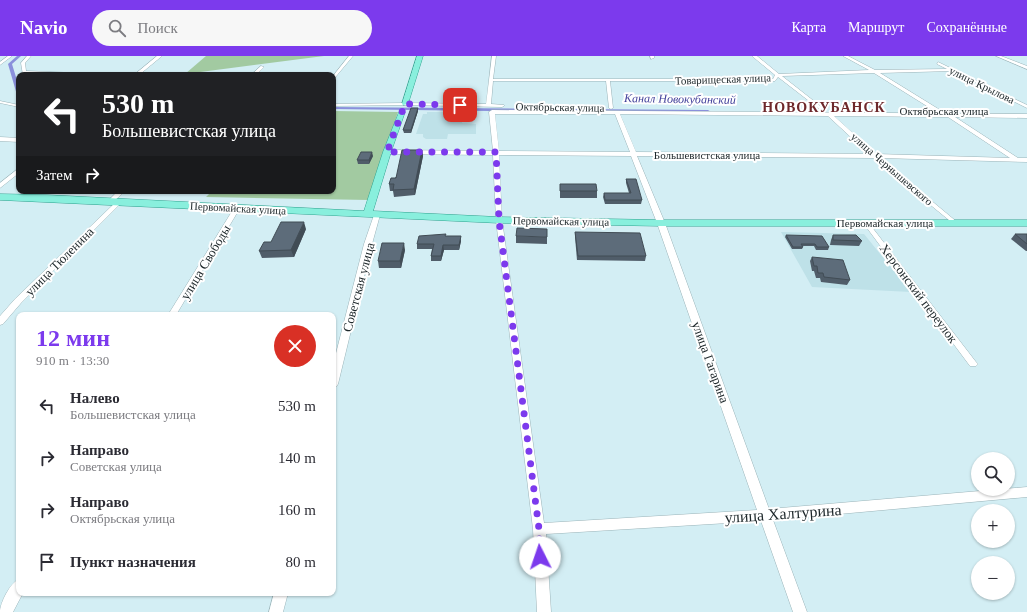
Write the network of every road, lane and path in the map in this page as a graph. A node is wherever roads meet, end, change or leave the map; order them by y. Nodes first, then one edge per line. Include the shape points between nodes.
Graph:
1 (10, 56) edge
2 (29, 56) edge
3 (160, 56) edge
4 (351, 56) edge
5 (420, 56) edge
6 (494, 56) edge
7 (754, 56) edge
8 (844, 56) edge
9 (998, 56) edge
10 (938, 63) dead end
11 (1016, 63) junction
12 (0, 64) edge
13 (1027, 64) edge
14 (262, 67) dead end
15 (1027, 68) edge
16 (953, 70) junction
17 (25, 72) edge
18 (140, 72) edge
19 (256, 72) edge
20 (875, 72) junction
21 (336, 75) edge
22 (777, 75) junction
23 (491, 80) junction
24 (608, 80) junction
25 (0, 102) edge
26 (405, 104) junction
27 (16, 105) edge
28 (336, 105) edge
29 (1027, 107) edge
30 (611, 108) junction
31 (490, 109) junction
32 (822, 110) junction
33 (938, 111) junction
34 (1027, 111) edge
35 (402, 112) joint
36 (617, 113) junction
37 (829, 114) junction
38 (949, 115) junction
39 (1027, 116) edge
40 (0, 140) edge
41 (16, 140) edge
42 (387, 152) junction
43 (496, 152) junction
44 (632, 154) junction
45 (874, 156) junction
46 (1017, 160) junction
47 (1027, 160) edge
48 (1027, 166) edge
49 (16, 173) edge
50 (0, 186) edge
51 (120, 194) edge
52 (0, 197) edge
53 (114, 202) junction
54 (237, 208) junction
55 (373, 214) junction
56 (499, 220) junction
57 (661, 223) junction
58 (866, 223) junction
59 (955, 223) junction
60 (1027, 223) edge
61 (174, 312) edge
62 (0, 322) edge
63 (973, 364) dead end
64 (336, 372) edge
65 (1027, 492) edge
66 (766, 515) junction
67 (539, 529) junction
68 (16, 592) edge
69 (280, 596) edge
70 (5, 612) edge
71 (276, 612) edge
72 (544, 612) edge
73 (800, 612) edge

1 - 12 street
2 - 17 street via 23,63
3 - 18 street
4 - 21 street
5 - 26 main road, Советская улица
6 - 23 street
7 - 22 street
8 - 20 street
9 - 11 street
10 - 16 street, улица Крылова
11 - 13 street
11 - 15 street
14 - 19 street
16 - 20 street, Товарищеская улица
16 - 29 street, улица Крылова
20 - 22 street, Товарищеская улица
20 - 33 street
22 - 24 street, Товарищеская улица via 775,80
22 - 32 street
23 - 24 street, Товарищеская улица
23 - 31 street
24 - 30 street
25 - 27 street
26 - 28 street, Октябрьская улица
26 - 31 street, Октябрьская улица
26 - 35 street, Советская улица
30 - 31 street, Октябрьская улица
30 - 32 street, Октябрьская улица
31 - 36 street, Октябрьская улица
31 - 43 street
32 - 33 street, Октябрьская улица
33 - 34 street, Октябрьская улица
35 - 42 main road, Советская улица
36 - 37 street, Октябрьская улица
36 - 44 street, улица Гагарина
37 - 38 street, Октябрьская улица
37 - 45 street, улица Чернышевского
38 - 39 street, Октябрьская улица
38 - 46 street
40 - 41 street
42 - 43 street, Большевистская улица
42 - 55 main road, Советская улица
43 - 44 street, Большевистская улица
43 - 56 street
44 - 45 street, Большевистская улица
44 - 57 street, улица Гагарина
45 - 46 street, Большевистская улица
45 - 59 street, улица Чернышевского
46 - 47 street, Большевистская улица
46 - 48 street
49 - 50 street
51 - 53 street, улица Тюленина
52 - 53 main road, Первомайская улица
53 - 54 main road, Первомайская улица
53 - 62 street, улица Тюленина
54 - 55 main road, Первомайская улица
54 - 61 street, улица Свободы
55 - 56 main road, Первомайская улица
55 - 64 street, Советская улица
56 - 57 main road, Первомайская улица
56 - 67 street
57 - 58 main road, Первомайская улица
57 - 66 street, улица Гагарина
58 - 59 main road, Первомайская улица
58 - 63 street, Херсонский переулок
59 - 60 main road, Первомайская улица
65 - 66 street, улица Халтурина
66 - 67 street, улица Халтурина
66 - 73 street, улица Гагарина
67 - 72 street
68 - 70 street
69 - 71 street

